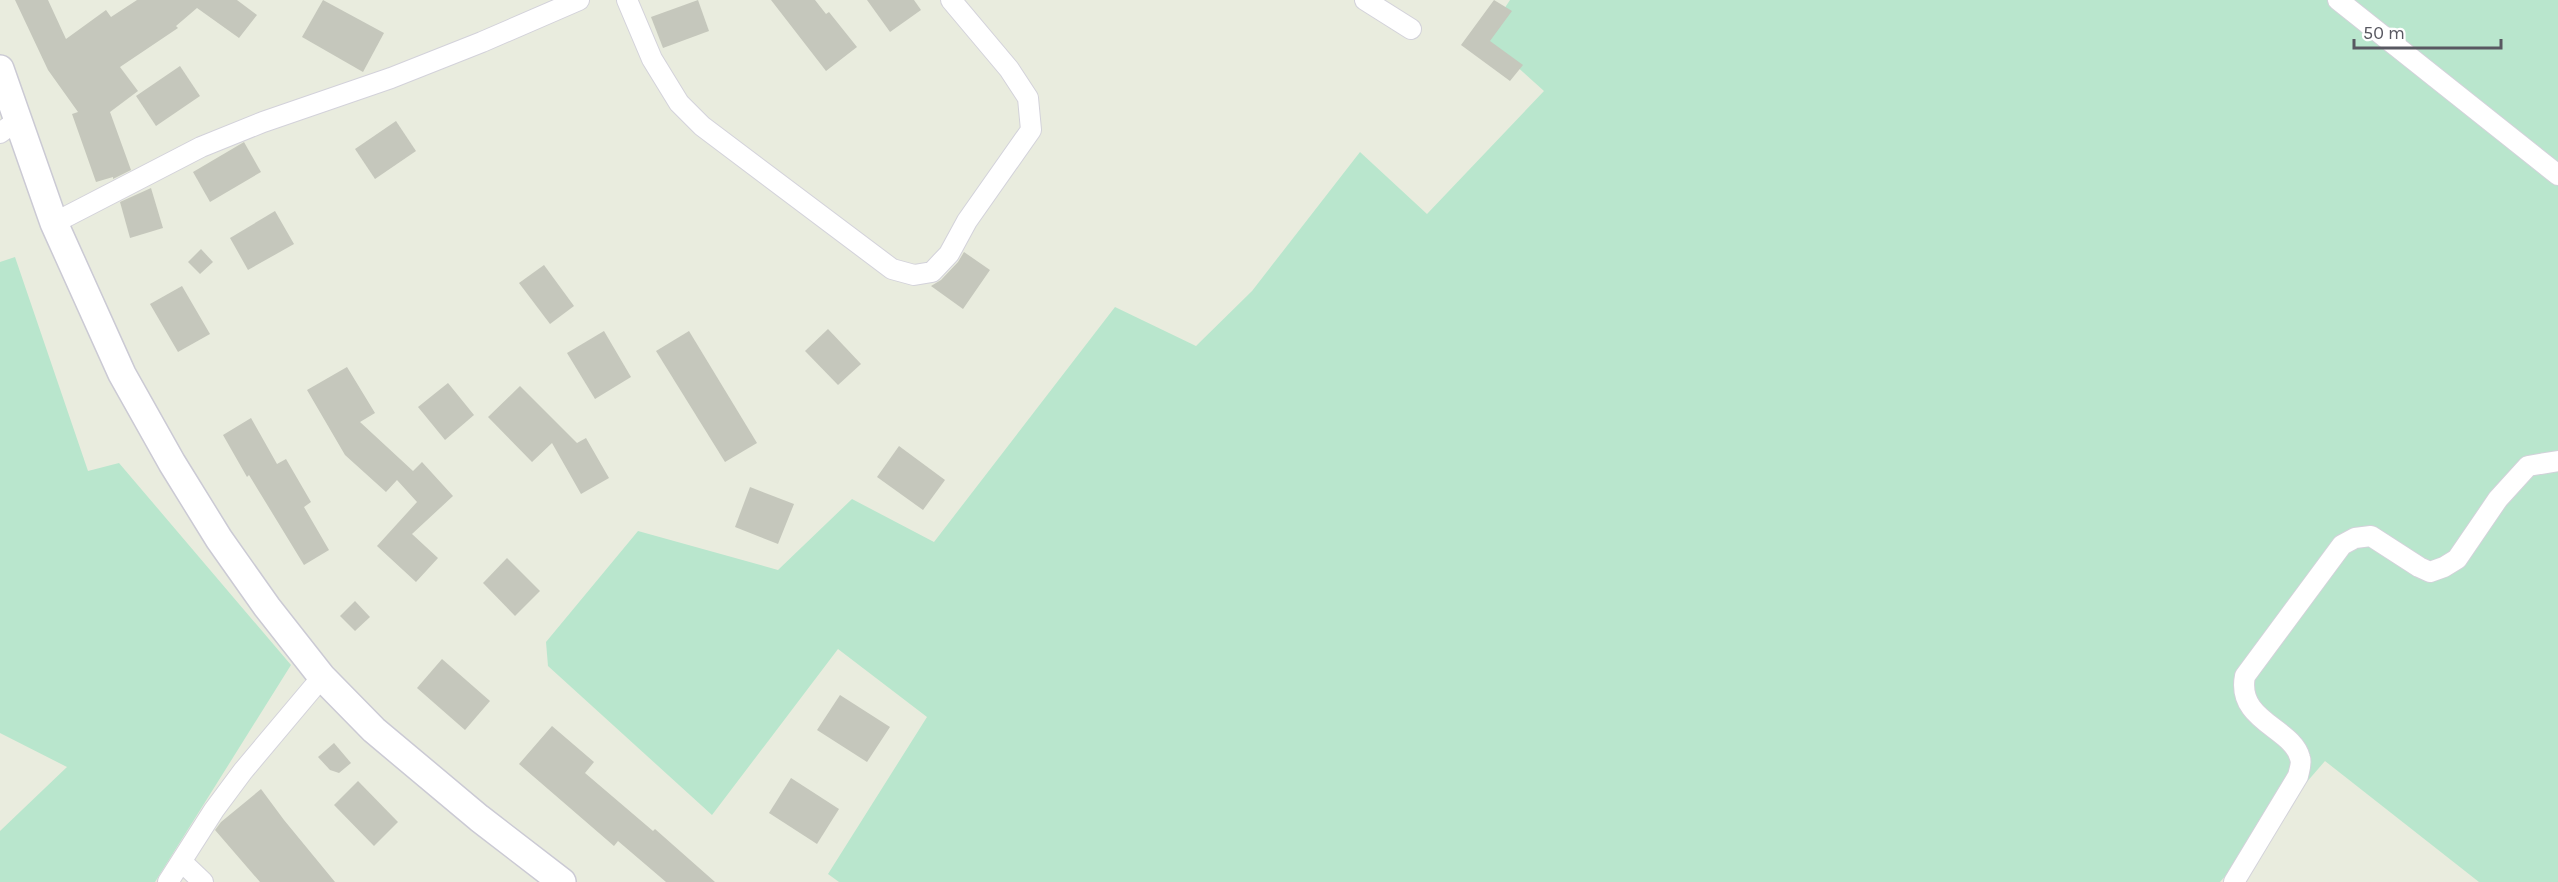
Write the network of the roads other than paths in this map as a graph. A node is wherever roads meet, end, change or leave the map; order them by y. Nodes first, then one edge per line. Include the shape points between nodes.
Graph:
1 (579, 0) edge
2 (627, 0) edge
3 (951, 0) edge
4 (1365, 0) edge
5 (2338, 0) edge
6 (1411, 29) dead end
7 (0, 69) edge
8 (9, 126) edge
9 (2558, 175) edge
10 (54, 223) junction
11 (2558, 461) edge
12 (322, 676) junction
13 (182, 862) junction
14 (168, 882) edge
15 (203, 882) edge
16 (562, 882) edge
17 (2234, 882) edge

1 - 10 street via 391,78 201,147
2 - 3 street via 657,68 679,103 702,126 891,268 914,275 932,272 949,254 967,221 1031,130 1028,98
4 - 6 street
5 - 9 street
7 - 8 main road
8 - 10 main road
10 - 12 main road via 122,374 172,463 219,539
11 - 17 street via 2528,466 2499,499 2457,559 2444,567 2430,572 2372,537 2355,538 2342,545 2245,676 2243,684 2250,707 2294,748 2300,757 2300,768
12 - 13 street via 243,771
12 - 16 main road via 374,730
13 - 14 street
13 - 15 street

